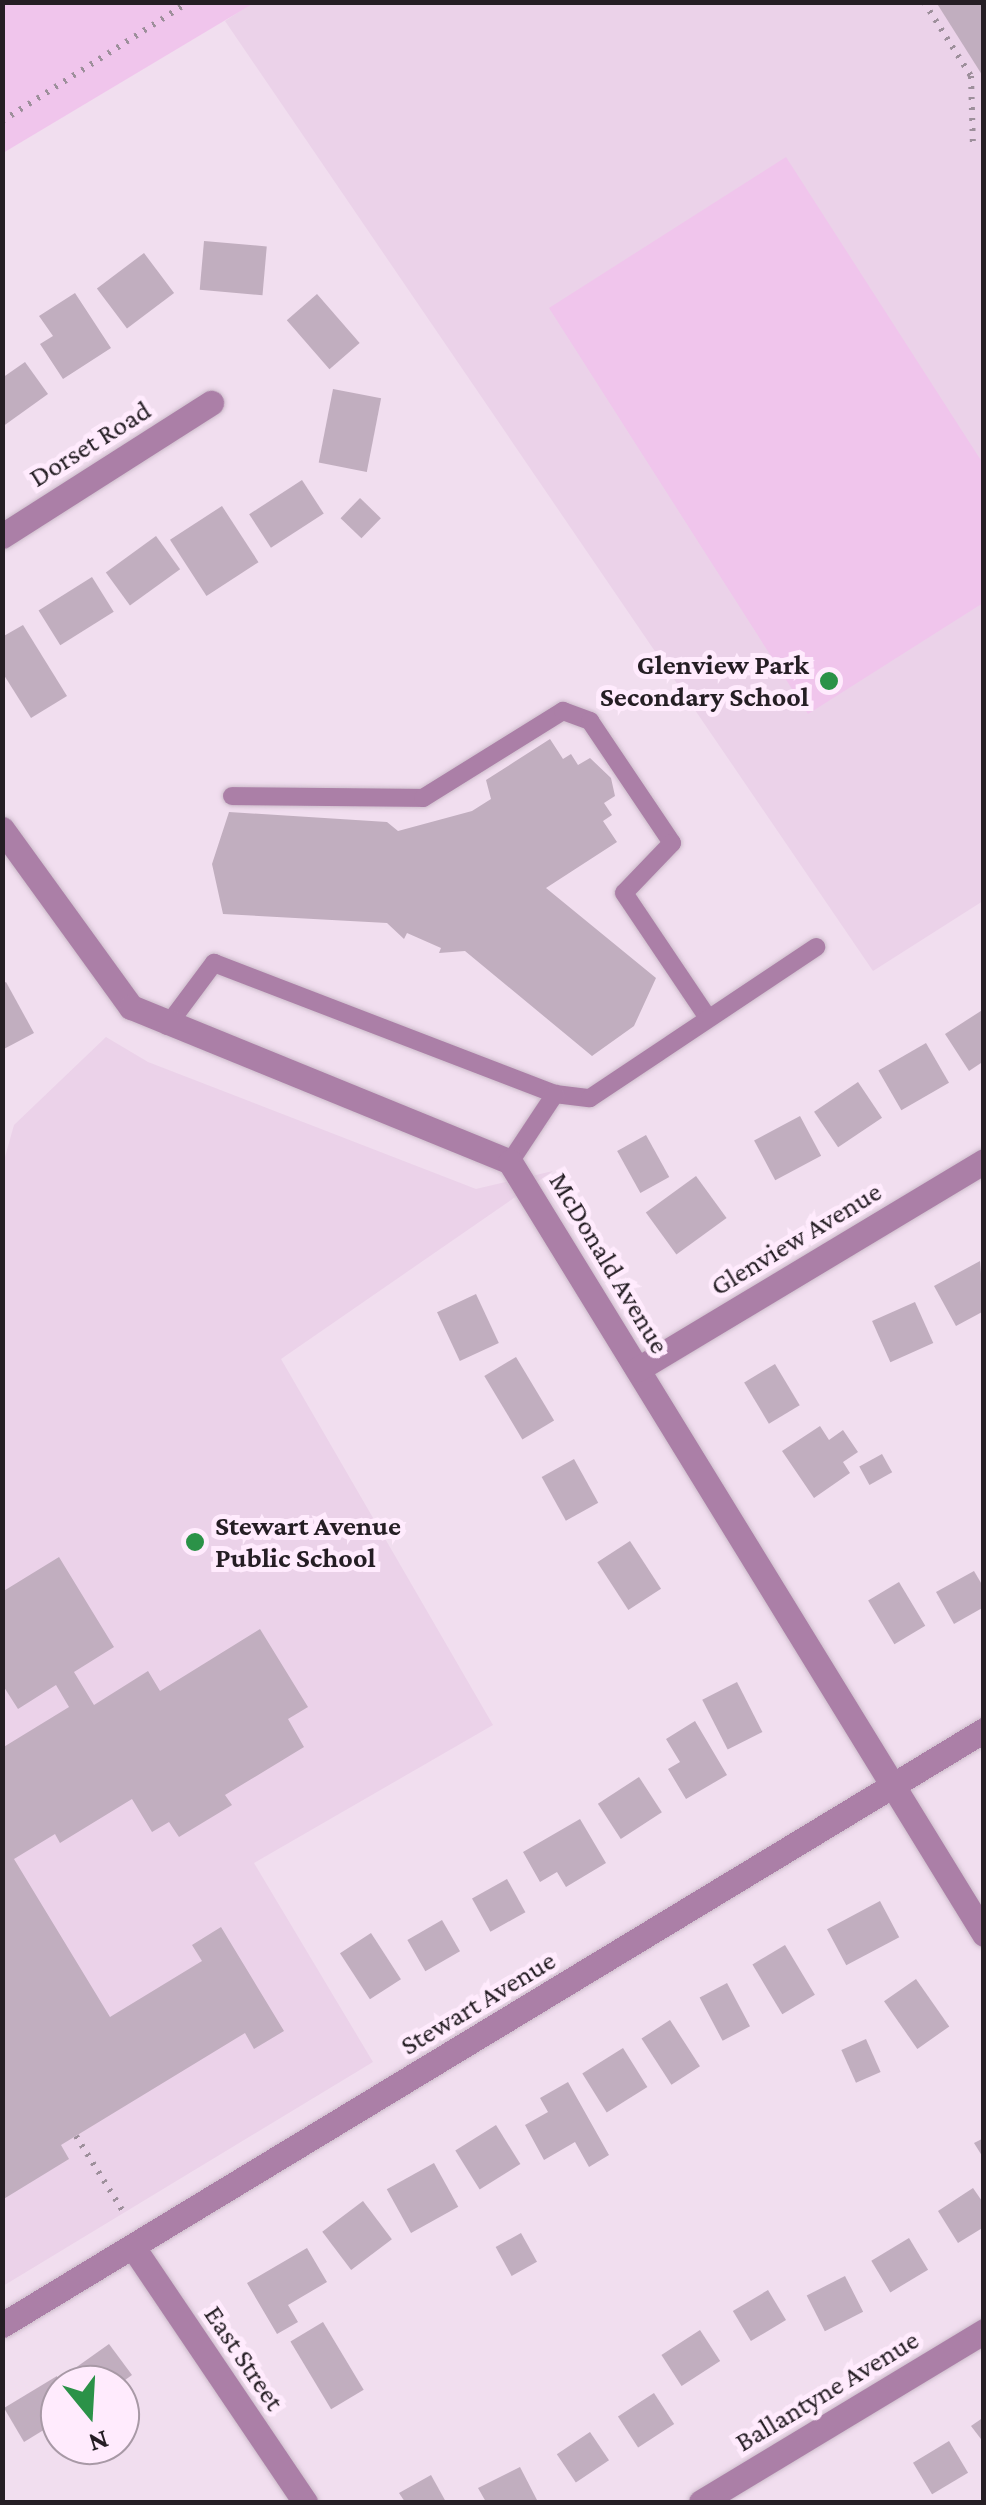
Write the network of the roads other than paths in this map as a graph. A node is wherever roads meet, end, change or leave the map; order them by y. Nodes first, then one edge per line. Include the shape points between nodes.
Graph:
1 (211, 403) dead end
2 (2, 536) edge
3 (232, 796) dead end
4 (2, 829) edge
5 (816, 947) dead end
6 (708, 1018) junction
7 (167, 1026) junction
8 (555, 1094) junction
9 (984, 1161) edge
10 (510, 1162) junction
11 (638, 1369) junction
12 (984, 1730) edge
13 (893, 1785) junction
14 (984, 1934) edge
15 (133, 2248) junction
16 (2, 2325) edge
17 (984, 2331) edge
18 (305, 2502) edge
19 (701, 2502) edge

1 - 2 street, Dorset Road
3 - 6 lane via 423,798 562,712 590,721 672,843 624,894
4 - 7 street, McDonald Avenue via 114,992
5 - 6 lane
6 - 8 lane via 590,1098
7 - 8 lane via 214,963
7 - 10 street, McDonald Avenue
8 - 10 lane
9 - 11 street, Glenview Avenue
10 - 11 street, McDonald Avenue
11 - 13 street, McDonald Avenue
12 - 13 street, Stewart Avenue
13 - 14 street, McDonald Avenue
13 - 15 street, Stewart Avenue
15 - 16 street, Stewart Avenue
15 - 18 street, East Street
17 - 19 street, Ballantyne Avenue

